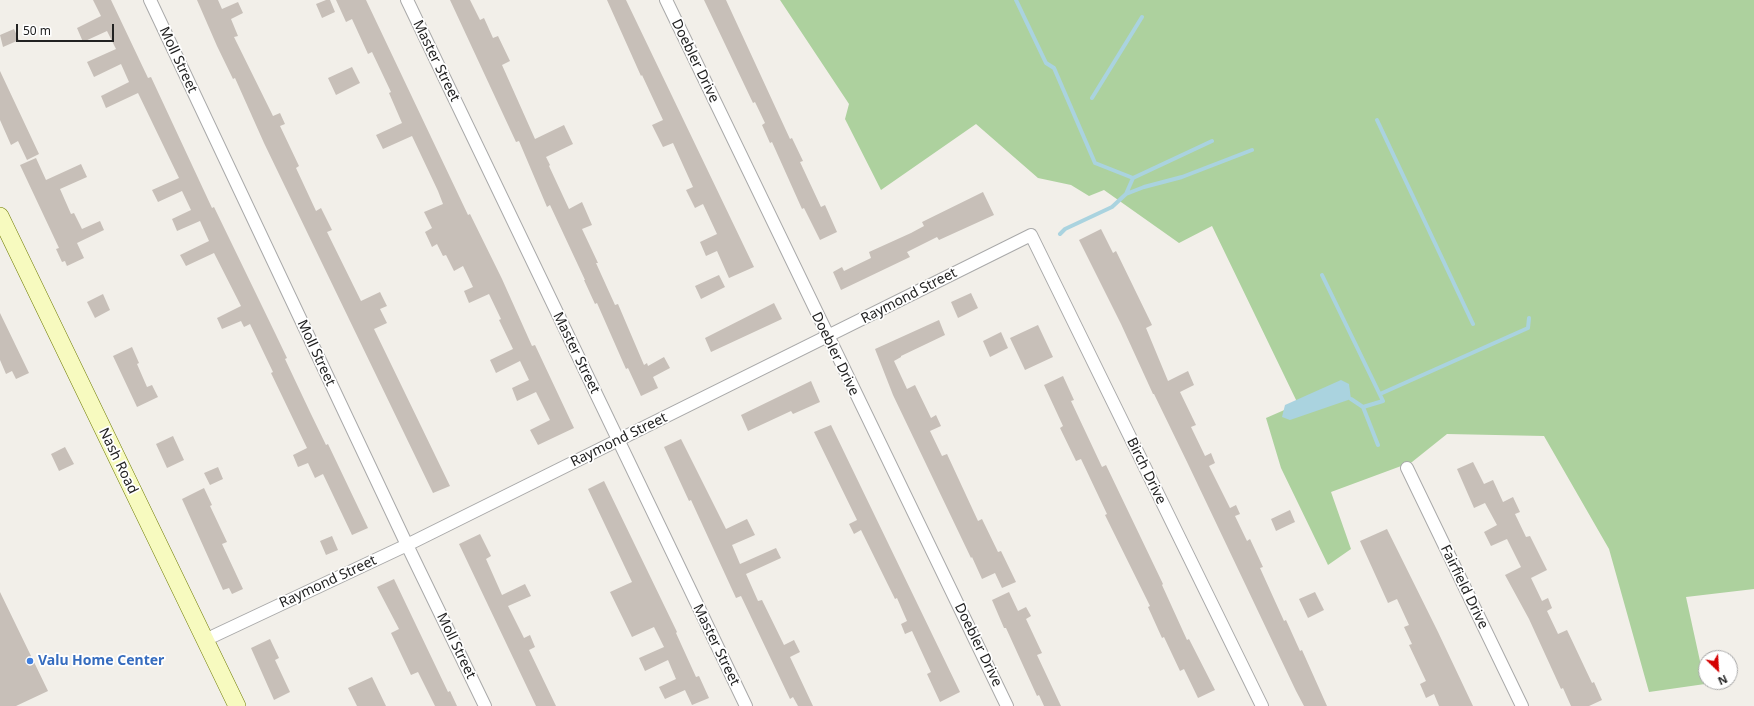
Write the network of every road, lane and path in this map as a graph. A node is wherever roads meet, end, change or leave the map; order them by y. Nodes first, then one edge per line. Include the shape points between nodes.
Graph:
1 (150, 0) edge
2 (407, 0) edge
3 (666, 0) edge
4 (0, 216) edge
5 (1031, 235) joint
6 (827, 337) junction
7 (618, 440) junction
8 (1407, 468) dead end
9 (407, 545) junction
10 (205, 640) junction
11 (237, 706) edge
12 (485, 706) edge
13 (746, 706) edge
14 (1007, 706) edge
15 (1262, 706) edge
16 (1522, 706) edge

1 - 9 street, Moll Street
2 - 7 street, Master Street
3 - 6 street, Doebler Drive
4 - 10 main road, Nash Road
5 - 6 street, Raymond Street
5 - 15 street, Birch Drive
6 - 7 street, Raymond Street
6 - 14 street, Doebler Drive
7 - 9 street, Raymond Street
7 - 13 street, Master Street
8 - 16 street, Fairfield Drive
9 - 10 street, Raymond Street
9 - 12 street, Moll Street
10 - 11 main road, Nash Road

